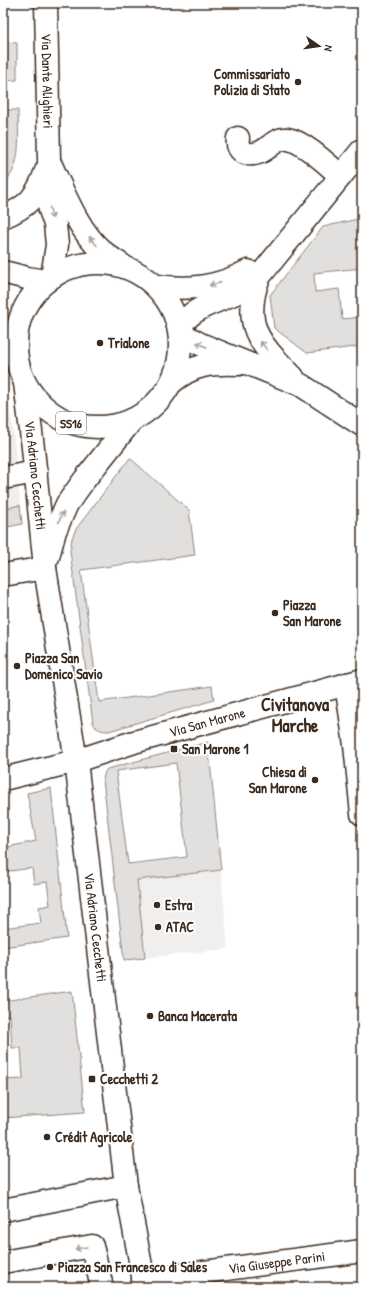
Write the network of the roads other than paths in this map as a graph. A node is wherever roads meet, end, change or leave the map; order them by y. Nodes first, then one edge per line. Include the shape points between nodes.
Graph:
1 (46, 3) edge
2 (238, 138) dead end
3 (362, 150) edge
4 (49, 160) junction
5 (341, 176) junction
6 (3, 217) edge
7 (303, 223) junction
8 (123, 266) junction
9 (3, 272) edge
10 (259, 277) junction
11 (49, 279) junction
12 (156, 286) junction
13 (3, 314) edge
14 (179, 330) junction
15 (16, 336) junction
16 (252, 364) junction
17 (25, 383) junction
18 (172, 383) junction
19 (301, 385) junction
20 (132, 420) junction
21 (362, 425) edge
22 (36, 472) junction
23 (3, 478) edge
24 (45, 568) junction
25 (3, 576) edge
26 (354, 682) edge
27 (358, 744) edge
28 (76, 761) junction
29 (3, 779) edge
30 (362, 805) edge
31 (126, 1186) junction
32 (3, 1210) edge
33 (362, 1251) edge
34 (3, 1262) edge
35 (144, 1284) edge
36 (102, 1287) edge

1 - 4 main road, Via Dante Alighieri
2 - 5 main road via 239,149 251,154 262,151 281,139 298,142
3 - 5 main road
4 - 6 main road via 37,192 28,204
8 -> 4 main road, Via Dante Alighieri via 100,250 87,234 72,211
4 -> 11 main road, Via Dante Alighieri via 48,203 55,224 57,245
5 - 7 main road
7 - 10 main road
7 -> 12 main road via 252,269 234,279 195,288
8 - 11 main road, SS16 via 105,262 90,263 75,266
8 - 12 main road, SS16 via 134,270
9 - 11 main road via 27,278
10 - 14 main road via 238,292 193,313
19 -> 10 main road via 272,356 254,327 252,301
11 - 15 main road, SS16 via 36,290 26,305
12 - 14 main road, SS16 via 174,312
13 - 15 main road, SS16
16 -> 14 main road, SS16 via 200,344
14 - 18 main road, SS16 via 180,353
15 - 17 main road, SS16 via 19,367
16 - 18 main road, SS16 via 200,367 185,372
16 - 19 main road, SS16
17 - 20 main road, SS16 via 45,408 69,422 102,428
17 - 22 main road, Via Adriano Cecchetti
18 - 20 main road, SS16 via 154,407
19 - 21 main road, SS16
24 -> 20 main road, Via Adriano Cecchetti via 55,532 67,504
22 - 23 main road
22 - 24 main road, Via Adriano Cecchetti
24 - 25 main road
24 - 28 main road, Via Adriano Cecchetti
26 - 27 main road
26 - 28 main road, Via San Marone via 134,742
27 - 30 main road
28 - 29 main road, Via San Marone
28 - 31 main road, Via Adriano Cecchetti
31 - 32 main road
31 - 35 main road, Via Adriano Cecchetti
33 - 35 main road, Via Giuseppe Parini
36 -> 34 main road via 92,1246

